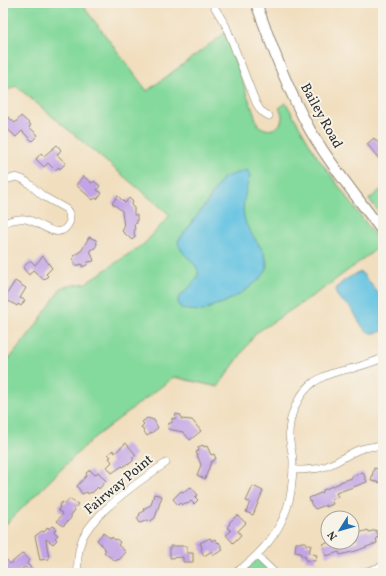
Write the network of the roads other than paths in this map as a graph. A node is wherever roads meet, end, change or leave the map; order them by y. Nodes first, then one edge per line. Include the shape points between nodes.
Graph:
1 (212, 3) edge
2 (256, 3) edge
3 (269, 116) dead end
4 (3, 180) edge
5 (3, 224) edge
6 (383, 232) edge
7 (383, 358) edge
8 (383, 446) edge
9 (166, 463) dead end
10 (293, 470) junction
11 (257, 556) junction
12 (383, 566) edge
13 (78, 573) edge
14 (234, 573) edge
15 (275, 573) edge
16 (361, 573) edge

1 - 3 street via 226,26 256,103 261,111
2 - 6 main road, Bailey Road via 286,83 306,123 327,157
4 - 5 street via 16,177 27,182 66,209 70,221 61,232 51,231 25,219
7 - 10 street via 366,365 334,372 308,387 292,414 290,424
8 - 10 street via 358,450 324,467
9 - 13 street, Fairway Point via 126,492 91,525 80,545
10 - 11 street via 291,495 282,522
11 - 14 street
11 - 15 street
12 - 16 street

